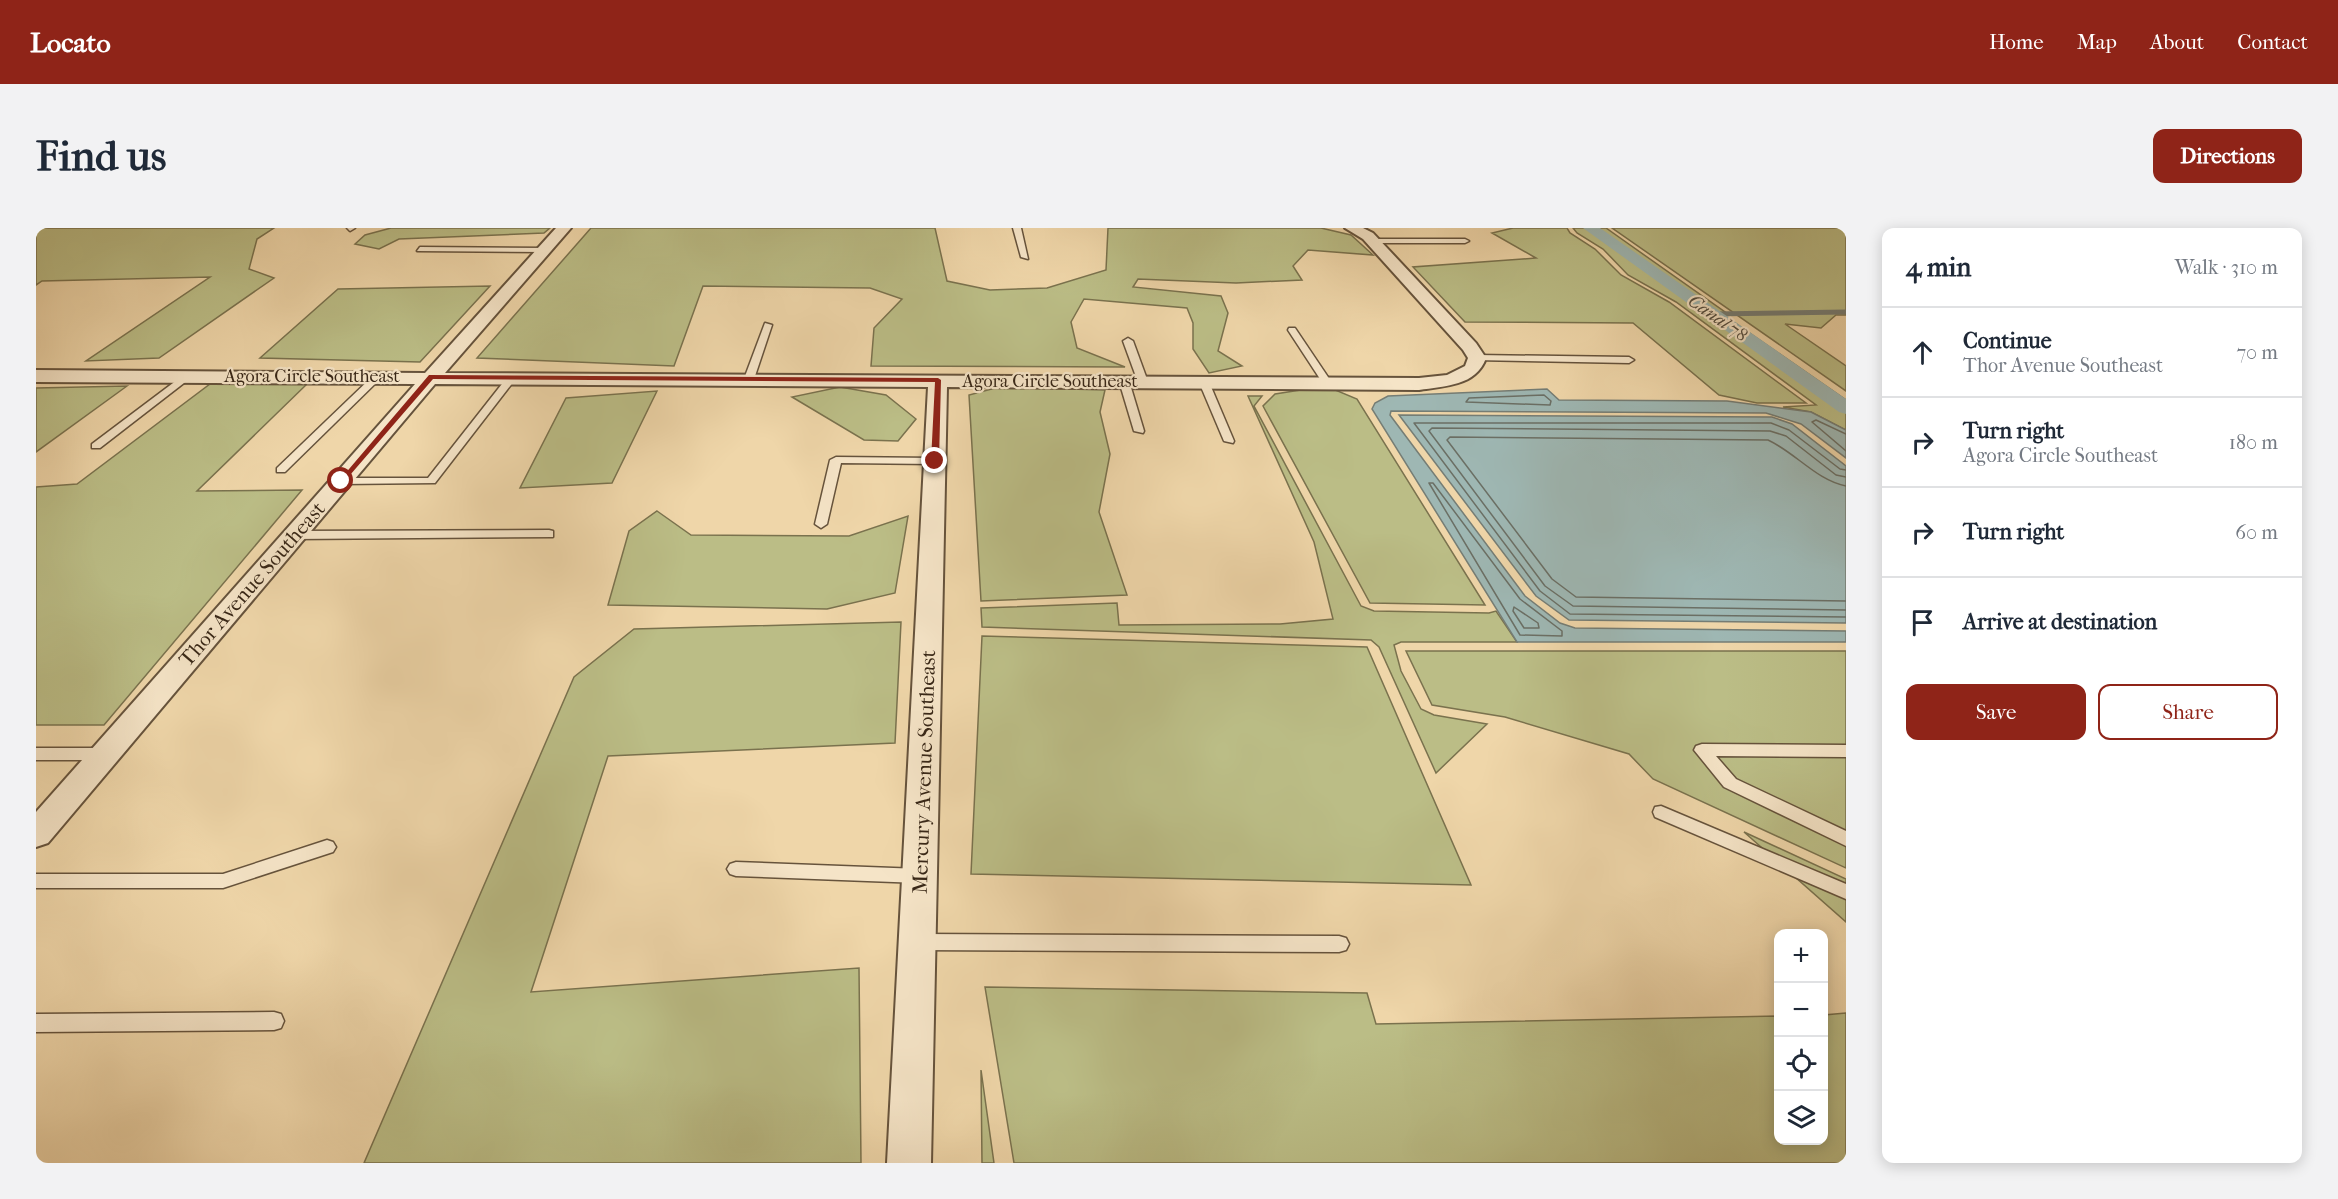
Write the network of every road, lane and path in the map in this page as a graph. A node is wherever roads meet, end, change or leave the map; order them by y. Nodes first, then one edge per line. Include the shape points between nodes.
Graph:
1 (564, 228) edge
2 (1017, 228) edge
3 (1352, 228) edge
4 (1372, 241) junction
5 (1465, 241) dead end
6 (420, 249) dead end
7 (545, 250) junction
8 (1026, 257) dead end
9 (768, 325) dead end
10 (1292, 330) dead end
11 (1128, 341) dead end
12 (1477, 358) junction
13 (1629, 360) dead end
14 (36, 376) edge
15 (188, 376) junction
16 (377, 377) junction
17 (431, 377) junction
18 (512, 377) junction
19 (749, 379) junction
20 (938, 380) junction
21 (1124, 381) junction
22 (1143, 382) junction
23 (1204, 382) junction
24 (1327, 383) junction
25 (1139, 431) dead end
26 (1228, 441) dead end
27 (96, 446) dead end
28 (935, 461) junction
29 (281, 470) dead end
30 (341, 481) junction
31 (821, 524) dead end
32 (549, 534) dead end
33 (294, 535) junction
34 (1846, 751) edge
35 (36, 754) edge
36 (105, 754) junction
37 (1661, 812) dead end
38 (36, 834) edge
39 (1846, 839) edge
40 (327, 847) dead end
41 (736, 869) dead end
42 (920, 876) junction
43 (36, 881) edge
44 (1846, 892) edge
45 (918, 942) junction
46 (1339, 944) dead end
47 (274, 1021) dead end
48 (36, 1023) edge
49 (909, 1163) edge

1 - 7 street, Thor Avenue Southeast
2 - 8 lane
3 - 4 street
4 - 5 lane
4 - 12 street
6 - 7 lane
7 - 17 street, Thor Avenue Southeast
9 - 19 lane
10 - 24 lane
11 - 22 lane
12 - 13 lane
12 - 24 street, Agora Circle Southeast via 1473,369 1451,380 1419,384
14 - 15 street, Agora Circle Southeast
15 - 16 street, Agora Circle Southeast
15 - 27 lane
16 - 17 street, Agora Circle Southeast
16 - 29 lane
17 - 18 street, Agora Circle Southeast
17 - 30 street, Thor Avenue Southeast
18 - 19 street, Agora Circle Southeast
18 - 30 lane via 431,481
19 - 20 street, Agora Circle Southeast
20 - 21 street, Agora Circle Southeast
20 - 28 street, Mercury Avenue Southeast
21 - 22 street, Agora Circle Southeast
21 - 25 lane
22 - 23 street, Agora Circle Southeast
23 - 24 street, Agora Circle Southeast
23 - 26 lane
28 - 31 lane via 836,460
28 - 42 street, Mercury Avenue Southeast
30 - 33 street, Thor Avenue Southeast
32 - 33 lane
33 - 36 street, Thor Avenue Southeast
34 - 39 lane via 1702,750 1730,783
35 - 36 lane
36 - 38 street, Thor Avenue Southeast
37 - 44 lane
40 - 43 lane via 223,881
41 - 42 lane
42 - 45 street, Mercury Avenue Southeast
45 - 46 lane
45 - 49 street, Mercury Avenue Southeast
47 - 48 lane

